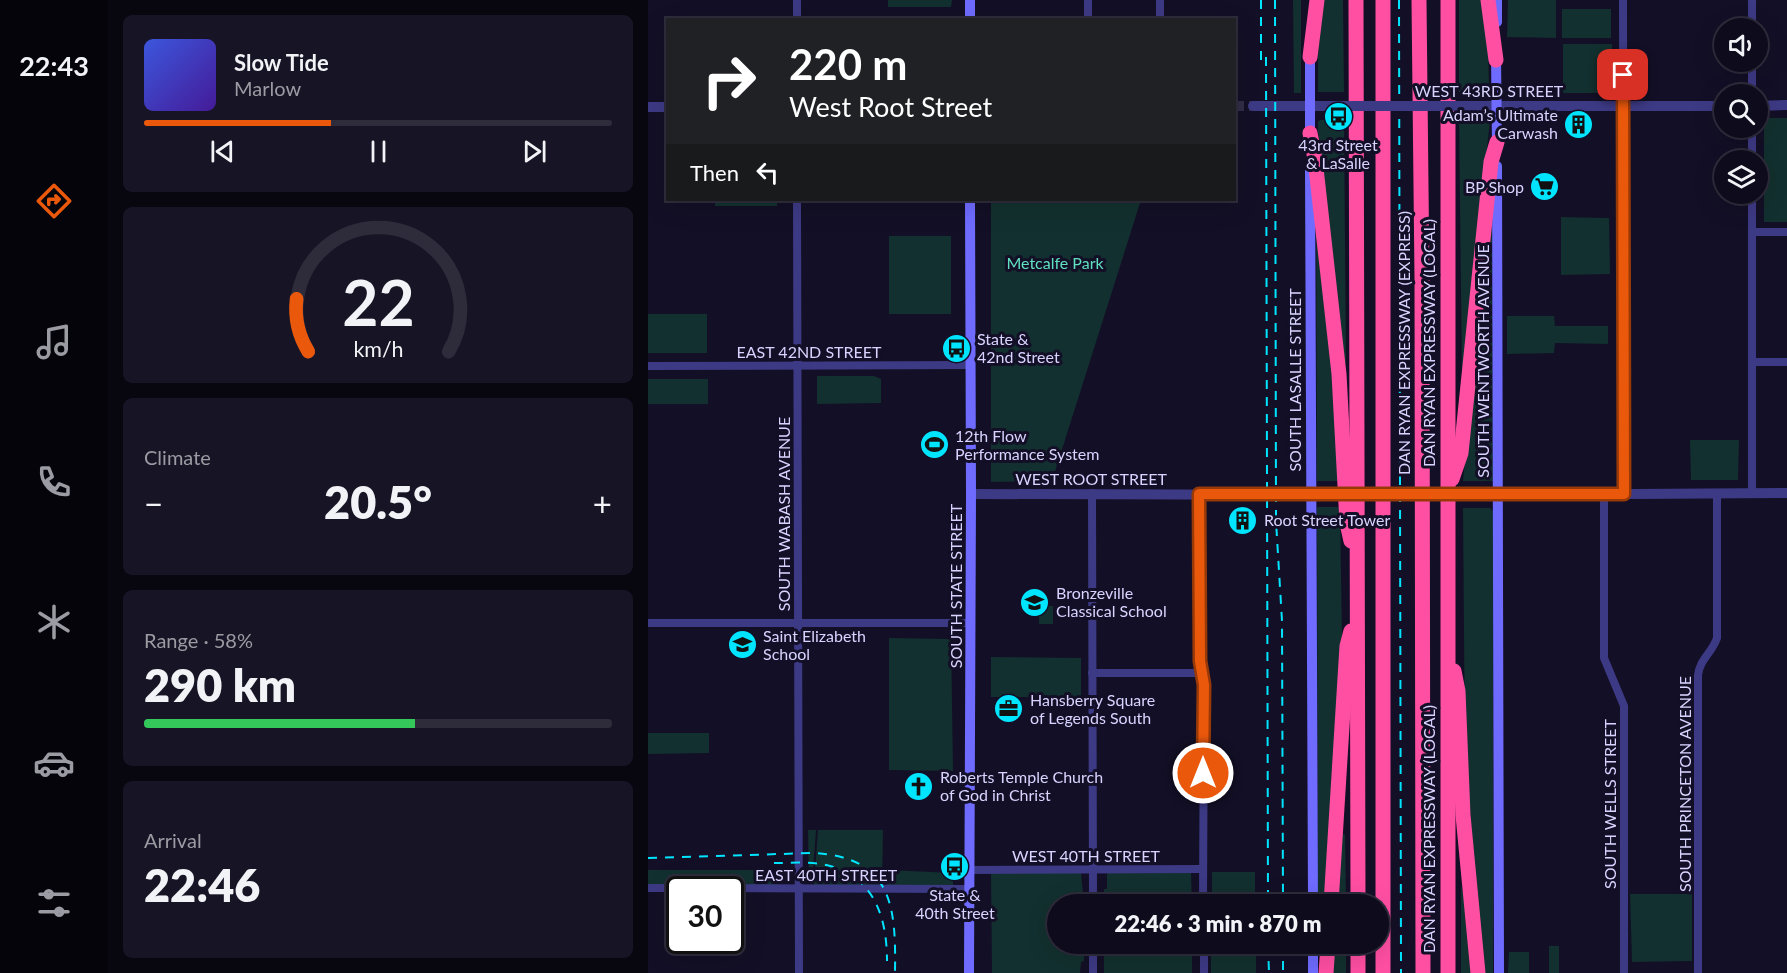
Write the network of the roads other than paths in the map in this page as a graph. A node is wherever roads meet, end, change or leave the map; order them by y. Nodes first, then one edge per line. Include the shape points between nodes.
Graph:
1 (797, 0) edge
2 (970, 0) edge
3 (1088, 0) edge
4 (1160, 0) edge
5 (1310, 0) edge
6 (1317, 0) edge
7 (1356, 0) edge
8 (1377, 0) edge
9 (1383, 0) edge
10 (1419, 0) edge
11 (1448, 0) edge
12 (1488, 0) edge
13 (1497, 0) edge
14 (1623, 0) edge
15 (1752, 0) edge
16 (797, 18) edge
17 (970, 18) edge
18 (1088, 18) edge
19 (1160, 18) edge
20 (1752, 18) edge
21 (1383, 33) junction
22 (1310, 57) junction
23 (1496, 60) junction
24 (1787, 105) edge
25 (1253, 106) tunnel mouth
26 (1310, 106) junction
27 (1497, 106) junction
28 (1623, 106) junction
29 (1714, 106) edge
30 (1768, 106) edge
31 (648, 107) edge
32 (666, 107) edge
33 (1310, 133) junction
34 (1497, 142) junction
35 (797, 201) edge
36 (970, 201) edge
37 (1752, 204) edge
38 (1752, 232) junction
39 (1787, 232) edge
40 (1752, 362) junction
41 (1787, 362) edge
42 (970, 365) junction
43 (648, 366) edge
44 (797, 366) junction
45 (1448, 491) junction
46 (1092, 493) junction
47 (1787, 493) edge
48 (971, 494) junction
49 (1199, 494) junction
50 (1624, 494) junction
51 (1718, 494) junction
52 (1752, 494) junction
53 (1310, 495) junction
54 (1499, 495) junction
55 (1604, 495) junction
56 (1358, 568) junction
57 (1358, 608) junction
58 (648, 623) edge
59 (798, 623) junction
60 (970, 623) junction
61 (1447, 625) junction
62 (1092, 673) junction
63 (1202, 673) junction
64 (1093, 869) junction
65 (1203, 869) junction
66 (969, 870) junction
67 (648, 888) edge
68 (798, 888) junction
69 (969, 889) junction
70 (1093, 894) edge
71 (1203, 894) edge
72 (1313, 894) edge
73 (1332, 894) edge
74 (1358, 894) edge
75 (1093, 954) edge
76 (1204, 954) edge
77 (1313, 954) edge
78 (1327, 954) edge
79 (1358, 954) edge
80 (799, 973) edge
81 (969, 973) edge
82 (1093, 973) edge
83 (1204, 973) edge
84 (1313, 973) edge
85 (1326, 973) edge
86 (1358, 973) edge
87 (1383, 973) edge
88 (1423, 973) edge
89 (1448, 973) edge
90 (1479, 973) edge
91 (1499, 973) edge
92 (1624, 973) edge
93 (1698, 973) edge

1 - 16 street
2 - 17 main road
3 - 18 street
4 - 19 street
5 - 22 main road, SOUTH LASALLE STREET
6 - 22 highway
7 - 56 highway
8 - 21 highway
9 - 21 highway, DAN RYAN EXPRESSWAY (EXPRESS)
10 - 88 highway, DAN RYAN EXPRESSWAY (EXPRESS)
11 - 45 highway, DAN RYAN EXPRESSWAY (LOCAL)
12 - 23 highway
13 - 23 main road, SOUTH WENTWORTH AVENUE
14 - 28 street
15 - 20 street
21 - 87 highway, DAN RYAN EXPRESSWAY (EXPRESS)
22 - 26 main road, SOUTH LASALLE STREET
23 - 27 main road, SOUTH WENTWORTH AVENUE
24 - 30 street
25 - 26 street, WEST 43RD STREET
26 - 27 street, WEST 43RD STREET, bridge
26 - 33 main road, SOUTH LASALLE STREET
27 - 28 street, WEST 43RD STREET
27 - 34 main road, SOUTH WENTWORTH AVENUE
28 - 29 street, WEST 43RD STREET
28 - 50 street
31 - 32 street
33 - 53 main road, SOUTH LASALLE STREET
33 - 56 highway via 1339,374 1347,523
34 - 45 highway via 1491,162 1461,453
34 - 54 main road, SOUTH WENTWORTH AVENUE
35 - 44 street, SOUTH WABASH AVENUE
36 - 42 main road, SOUTH STATE STREET
37 - 38 street
38 - 39 street
38 - 40 street
40 - 41 street
40 - 52 street
42 - 44 street, EAST 42ND STREET
42 - 48 main road, SOUTH STATE STREET
43 - 44 street, EAST 42ND STREET
44 - 59 street, SOUTH WABASH AVENUE
45 - 61 highway, DAN RYAN EXPRESSWAY (LOCAL)
46 - 48 street, WEST ROOT STREET
46 - 49 street, WEST ROOT STREET
46 - 62 street
47 - 52 street, WEST ROOT STREET
48 - 60 main road, SOUTH STATE STREET
49 - 53 street, WEST ROOT STREET
49 - 63 street
50 - 51 street, WEST ROOT STREET
50 - 55 street, WEST ROOT STREET
51 - 52 street, WEST ROOT STREET
51 - 93 street, SOUTH PRINCETON AVENUE via 1718,639 1699,665 1698,675
53 - 54 street, WEST ROOT STREET, bridge
53 - 72 main road, SOUTH LASALLE STREET
54 - 55 street, WEST ROOT STREET
54 - 91 main road, SOUTH WENTWORTH AVENUE
55 - 92 street, SOUTH WELLS STREET via 1604,658 1624,706
56 - 57 highway
57 - 73 highway via 1347,646
57 - 74 highway
58 - 59 street
59 - 60 street
59 - 68 street, SOUTH WABASH AVENUE
60 - 66 main road, SOUTH STATE STREET
61 - 89 highway, DAN RYAN EXPRESSWAY (LOCAL)
61 - 90 highway via 1458,691 1463,815
62 - 63 street
62 - 64 street
63 - 65 street
64 - 65 street, WEST 40TH STREET
64 - 66 street, WEST 40TH STREET
64 - 70 street
65 - 71 street
66 - 69 main road, SOUTH STATE STREET
67 - 68 street, EAST 40TH STREET
68 - 69 street, EAST 40TH STREET
68 - 80 street, SOUTH WABASH AVENUE
69 - 81 main road, SOUTH STATE STREET
75 - 82 street
76 - 83 street
77 - 84 main road
78 - 85 highway
79 - 86 highway

